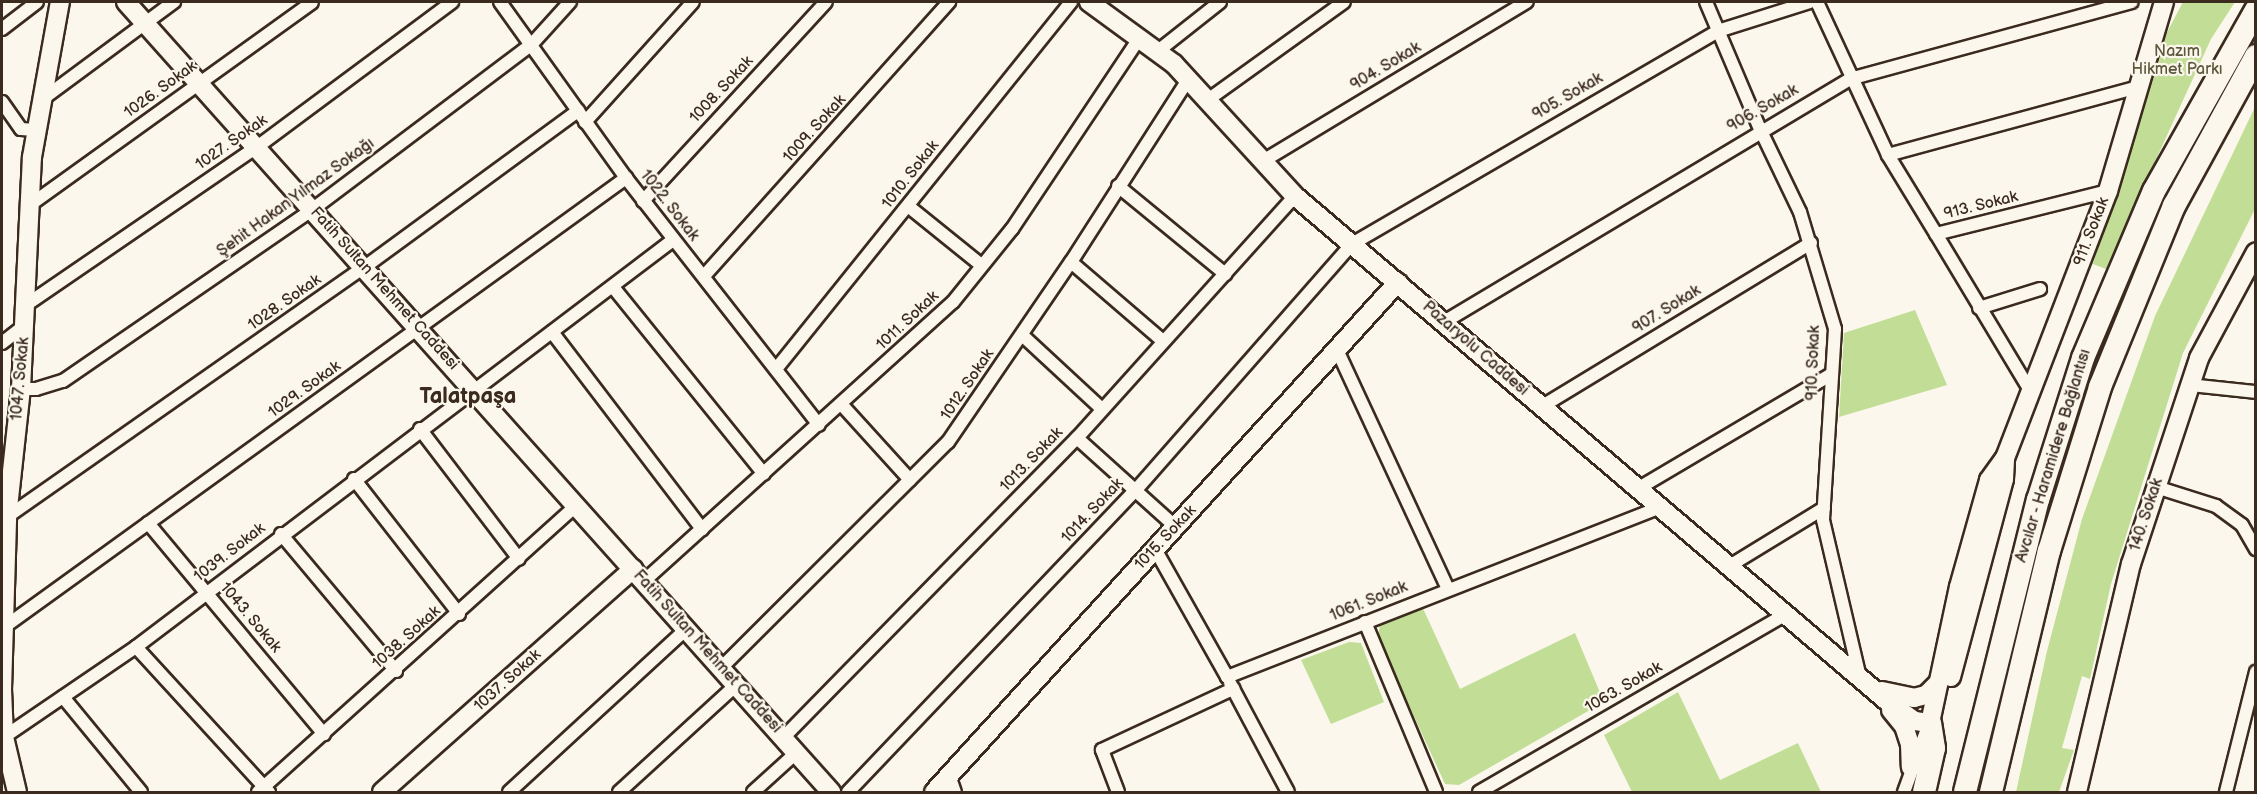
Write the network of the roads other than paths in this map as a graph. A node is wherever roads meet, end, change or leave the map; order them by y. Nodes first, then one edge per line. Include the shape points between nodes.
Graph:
1 (37, 2) edge
2 (60, 2) edge
3 (126, 2) edge
4 (174, 2) edge
5 (312, 2) edge
6 (452, 2) edge
7 (500, 2) edge
8 (570, 2) edge
9 (693, 2) edge
10 (826, 2) edge
11 (949, 2) edge
12 (1071, 2) edge
13 (1089, 2) edge
14 (1220, 2) edge
15 (1344, 2) edge
16 (1527, 2) edge
17 (1706, 2) edge
18 (1810, 2) edge
19 (1816, 2) edge
20 (2132, 2) edge
21 (2164, 2) edge
22 (2256, 10) edge
23 (144, 23) junction
24 (2, 29) edge
25 (1718, 31) junction
26 (1140, 36) junction
27 (531, 45) junction
28 (1158, 51) junction
29 (2256, 57) edge
30 (1189, 78) junction
31 (1850, 79) junction
32 (199, 83) junction
33 (2138, 87) junction
34 (1209, 99) junction
35 (40, 101) junction
36 (2, 102) edge
37 (578, 111) junction
38 (585, 122) junction
39 (1760, 129) junction
40 (35, 130) junction
41 (257, 147) junction
42 (1888, 155) junction
43 (1263, 161) junction
44 (626, 178) junction
45 (1118, 186) junction
46 (2108, 191) junction
47 (1295, 196) junction
48 (643, 201) junction
49 (30, 206) junction
50 (908, 206) junction
51 (313, 208) junction
52 (1936, 234) junction
53 (673, 240) junction
54 (1811, 243) junction
55 (1352, 244) junction
56 (2256, 252) edge
57 (1071, 262) junction
58 (366, 266) junction
59 (981, 266) junction
60 (1225, 274) junction
61 (704, 276) junction
62 (1398, 282) junction
63 (613, 287) junction
64 (2040, 289) dead end
65 (26, 305) junction
66 (1979, 308) junction
67 (1444, 322) junction
68 (26, 324) junction
69 (420, 329) junction
70 (552, 332) junction
71 (1022, 335) junction
72 (1163, 341) junction
73 (2, 343) edge
74 (1338, 352) junction
75 (776, 369) junction
76 (1830, 375) junction
77 (2190, 385) junction
78 (21, 389) junction
79 (473, 389) junction
80 (2031, 392) junction
81 (2256, 392) edge
82 (842, 405) junction
83 (1541, 407) junction
84 (1102, 409) junction
85 (819, 425) junction
86 (420, 429) junction
87 (1077, 438) junction
88 (2005, 458) junction
89 (764, 474) junction
90 (354, 479) junction
91 (910, 480) junction
92 (2156, 487) junction
93 (1639, 488) junction
94 (1135, 491) junction
95 (576, 506) junction
96 (1661, 507) junction
97 (1824, 507) junction
98 (7, 517) junction
99 (148, 523) junction
100 (1176, 527) junction
101 (702, 530) junction
102 (281, 534) junction
103 (1155, 549) junction
104 (2256, 549) edge
105 (519, 559) junction
106 (1731, 565) junction
107 (638, 575) junction
108 (1448, 589) junction
109 (207, 592) junction
110 (459, 614) junction
111 (1786, 615) junction
112 (1365, 622) junction
113 (3, 628) junction
114 (686, 629) junction
115 (136, 647) junction
116 (721, 668) junction
117 (396, 671) junction
118 (2256, 672) edge
119 (1227, 677) junction
120 (1865, 680) junction
121 (1939, 682) junction
122 (736, 686) junction
123 (1233, 689) junction
124 (63, 697) junction
125 (1930, 723) junction
126 (324, 734) junction
127 (4, 737) junction
128 (783, 738) junction
129 (796, 753) junction
130 (1911, 767) junction
131 (949, 775) junction
132 (1499, 788) edge
133 (1964, 788) edge
134 (264, 791) edge
135 (17, 792) edge
136 (141, 792) edge
137 (382, 792) edge
138 (509, 792) edge
139 (619, 792) edge
140 (753, 792) edge
141 (831, 792) edge
142 (848, 792) edge
143 (934, 792) edge
144 (955, 792) edge
145 (1118, 792) edge
146 (1288, 792) edge
147 (1436, 792) edge
148 (1479, 792) edge
149 (1904, 792) edge
150 (1924, 792) edge
151 (1991, 792) edge
152 (2078, 792) edge
153 (2226, 792) edge

1 - 24 street
2 - 35 main road, 1047. Sokak
3 - 23 main road, Fatih Sultan Mehmet Caddesi
4 - 23 street
5 - 32 street, 1026. Sokak
6 - 41 street, 1027. Sokak
7 - 27 street, 1022. Sokak
8 - 27 street, Şehit Hakan Yılmaz Sokağı
9 - 38 street
10 - 48 street, 1008. Sokak
11 - 61 street, 1009. Sokak
12 - 50 street, 1010. Sokak
13 - 26 main road, Pazaryolu Caddesi
14 - 28 street
15 - 34 street
16 - 43 street, 904. Sokak
17 - 25 street, 910. Sokak
18 - 25 street, 905. Sokak
19 - 31 street
20 - 31 street, 906. Sokak
21 - 33 main road, 911. Sokak
22 - 133 highway, Avcılar - Haramidere Bağlantısı via 2154,191 2083,358 2032,523
23 - 32 main road, Fatih Sultan Mehmet Caddesi
23 - 35 street
25 - 39 street, 910. Sokak
25 - 55 street, 905. Sokak
26 - 28 main road, Pazaryolu Caddesi
26 - 59 street, 1011. Sokak via 1012,230
27 - 37 street, 1022. Sokak
27 - 51 street, Şehit Hakan Yılmaz Sokağı
28 - 30 main road, Pazaryolu Caddesi
29 - 151 highway, Avcılar - Haramidere Bağlantısı via 2174,206 2100,387 2049,551
30 - 34 main road, Pazaryolu Caddesi
30 - 45 street, 1012. Sokak
31 - 39 street, 906. Sokak
31 - 42 street
32 - 41 main road, Fatih Sultan Mehmet Caddesi
32 - 49 street, 1026. Sokak
33 - 42 street
33 - 46 main road, 911. Sokak
34 - 43 main road, Pazaryolu Caddesi
35 - 40 main road, 1047. Sokak
36 - 40 street via 21,129
37 - 38 street, 1022. Sokak
37 - 58 street, 1028. Sokak
38 - 44 street, 1022. Sokak
39 - 54 street, 910. Sokak
39 - 67 street, 906. Sokak
40 - 49 main road, 1047. Sokak
41 - 51 main road, Fatih Sultan Mehmet Caddesi
41 - 65 street, 1027. Sokak
42 - 52 street
43 - 47 main road, Pazaryolu Caddesi
44 - 48 street, 1022. Sokak
44 - 69 street, 1029. Sokak
45 - 57 street, 1012. Sokak
45 - 60 street
46 - 52 street, 913. Sokak
46 - 80 main road, 911. Sokak
47 - 55 main road, Pazaryolu Caddesi
47 - 60 street, 1013. Sokak
48 - 53 street, 1022. Sokak
49 - 65 main road, 1047. Sokak
50 - 59 street
50 - 75 street, 1010. Sokak
51 - 58 main road, Fatih Sultan Mehmet Caddesi
51 - 78 street, Şehit Hakan Yılmaz Sokağı via 63,381
52 - 66 street, 913. Sokak
53 - 61 street, 1022. Sokak
53 - 63 street, 1039. Sokak
54 - 76 street, 910. Sokak via 1835,329
54 - 83 street, 907. Sokak
55 - 62 main road, Pazaryolu Caddesi
55 - 94 street, 1014. Sokak
56 - 77 main road, 140. Sokak via 2199,358
57 - 71 street, 1012. Sokak
57 - 72 street
58 - 69 main road, Fatih Sultan Mehmet Caddesi
58 - 98 street, 1028. Sokak
59 - 82 street, 1011. Sokak via 953,302
60 - 72 street, 1013. Sokak
61 - 75 street, 1022. Sokak
62 - 67 main road, Pazaryolu Caddesi
62 - 74 main road, 1015. Sokak
63 - 70 street, 1039. Sokak
63 - 89 street
64 - 66 street
65 - 68 main road, 1047. Sokak
66 - 80 street, 913. Sokak
67 - 83 main road, Pazaryolu Caddesi
68 - 73 street
68 - 78 main road, 1047. Sokak
69 - 79 main road, Fatih Sultan Mehmet Caddesi
69 - 99 street, 1029. Sokak
70 - 79 street, 1039. Sokak
70 - 101 street
71 - 84 street
71 - 91 street, 1012. Sokak via 948,442
72 - 84 street, 1013. Sokak
74 - 100 main road, 1015. Sokak
74 - 108 street
75 - 85 street, 1022. Sokak
76 - 93 street
76 - 97 street, 910. Sokak
77 - 81 street
77 - 92 main road, 140. Sokak
78 - 98 main road, 1047. Sokak
79 - 86 street, 1039. Sokak
79 - 95 main road, Fatih Sultan Mehmet Caddesi
80 - 88 main road, 911. Sokak
82 - 85 street, 1011. Sokak
82 - 91 street
83 - 93 main road, Pazaryolu Caddesi
84 - 87 street, 1013. Sokak
85 - 89 street, 1011. Sokak
86 - 90 street, 1039. Sokak
86 - 105 street
87 - 94 street
87 - 128 street, 1013. Sokak
88 - 121 main road, 911. Sokak via 1989,480
88 - 125 main road, 911. Sokak via 2004,479 1948,690 1942,709
89 - 101 street, 1011. Sokak
90 - 102 street, 1039. Sokak
90 - 110 street
91 - 116 street, 1012. Sokak
92 - 104 street via 2216,506 2242,525
92 - 152 main road, 140. Sokak via 2131,564
93 - 96 main road, Pazaryolu Caddesi
94 - 100 street
94 - 142 street, 1014. Sokak
95 - 105 street, 1038. Sokak
95 - 107 main road, Fatih Sultan Mehmet Caddesi
96 - 106 main road, Pazaryolu Caddesi
96 - 108 street, 1061. Sokak
97 - 106 street
97 - 120 street, 910. Sokak via 1823,520
98 - 113 main road, 1047. Sokak
99 - 109 street, 1043. Sokak
99 - 113 street, 1029. Sokak
100 - 103 main road, 1015. Sokak
101 - 107 street, 1011. Sokak
102 - 109 street, 1039. Sokak
102 - 117 street
103 - 119 street
103 - 131 main road, 1015. Sokak
105 - 110 street, 1038. Sokak
106 - 111 main road, Pazaryolu Caddesi
107 - 114 main road, Fatih Sultan Mehmet Caddesi
107 - 137 main road, 1037. Sokak
108 - 112 street, 1061. Sokak
109 - 115 street, 1039. Sokak
109 - 126 street, 1043. Sokak
110 - 117 street, 1038. Sokak
111 - 120 main road, Pazaryolu Caddesi
111 - 132 street, 1063. Sokak
112 - 119 street, 1061. Sokak
112 - 147 street
113 - 127 main road, 1047. Sokak
114 - 116 main road, Fatih Sultan Mehmet Caddesi
114 - 138 street
115 - 124 street, 1039. Sokak
115 - 134 street
116 - 122 main road, Fatih Sultan Mehmet Caddesi
117 - 126 street, 1038. Sokak
118 - 153 street
119 - 123 street
120 - 121 main road via 1887,694 1914,698 1926,694
120 - 125 main road via 1901,712
120 - 130 main road via 1904,726
121 - 125 main road, 911. Sokak
122 - 128 main road, Fatih Sultan Mehmet Caddesi
122 - 139 street
123 - 145 street via 1102,750
123 - 146 street
124 - 127 street, 1039. Sokak
124 - 136 street
125 - 130 street
125 - 150 highway via 1934,748
126 - 134 street, 1038. Sokak
127 - 135 main road, 1047. Sokak
128 - 129 main road, Fatih Sultan Mehmet Caddesi
129 - 140 street
129 - 141 main road, Fatih Sultan Mehmet Caddesi
130 - 149 street
131 - 143 main road, 1015. Sokak
131 - 144 street
132 - 148 street, 1063. Sokak

